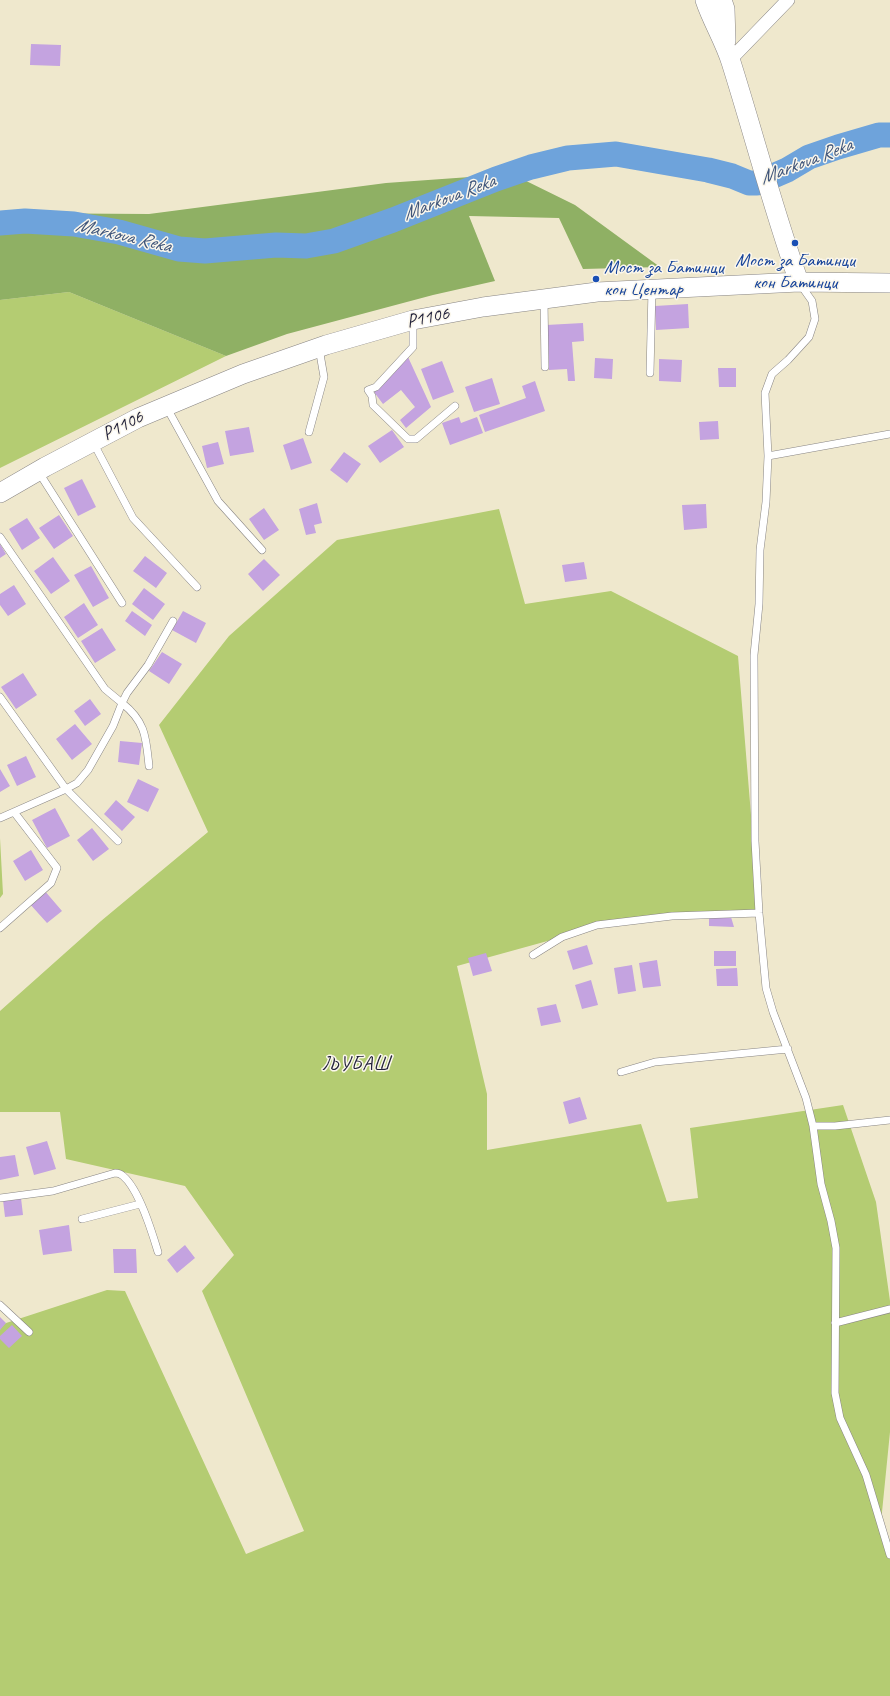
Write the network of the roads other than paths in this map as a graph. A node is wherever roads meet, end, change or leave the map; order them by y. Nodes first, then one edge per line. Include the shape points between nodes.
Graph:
1 (705, 0) edge
2 (722, 0) edge
3 (788, 0) edge
4 (728, 55) junction
5 (799, 282) junction
6 (890, 283) edge
7 (652, 289) junction
8 (544, 299) junction
9 (413, 320) junction
10 (319, 347) junction
11 (545, 367) dead end
12 (650, 373) dead end
13 (166, 406) junction
14 (455, 406) dead end
15 (309, 432) dead end
16 (890, 434) edge
17 (92, 442) junction
18 (768, 456) junction
19 (38, 471) junction
20 (0, 493) edge
21 (0, 537) edge
22 (262, 550) dead end
23 (197, 587) dead end
24 (122, 603) dead end
25 (173, 621) dead end
26 (0, 696) edge
27 (122, 703) junction
28 (149, 766) dead end
29 (66, 789) junction
30 (14, 812) junction
31 (0, 818) edge
32 (118, 841) dead end
33 (759, 913) junction
34 (0, 928) edge
35 (533, 955) dead end
36 (788, 1049) junction
37 (621, 1072) dead end
38 (890, 1120) edge
39 (813, 1126) junction
40 (0, 1198) edge
41 (140, 1204) junction
42 (82, 1219) dead end
43 (158, 1252) dead end
44 (0, 1305) edge
45 (890, 1309) edge
46 (835, 1323) junction
47 (29, 1332) dead end
48 (890, 1555) edge

1 - 4 main road
2 - 4 main road via 725,9
3 - 4 street
4 - 5 main road
5 - 6 main road, P1106
5 - 7 main road, P1106
5 - 18 lane via 812,301 815,319 809,337 772,374 765,393
7 - 8 main road, P1106 via 597,292
7 - 12 lane
8 - 9 main road, P1106
8 - 11 lane
9 - 10 main road, P1106
9 - 14 lane via 413,347 376,387 368,390 373,405 408,439 416,439
10 - 13 main road, P1106 via 243,374
10 - 15 lane via 324,377
13 - 17 main road, P1106
13 - 22 lane via 218,501
16 - 18 lane
17 - 19 main road, P1106
17 - 23 lane via 133,518
18 - 33 lane via 754,655 755,841
19 - 20 main road, P1106
19 - 24 lane
21 - 27 lane via 105,689
25 - 27 lane via 148,666
26 - 29 lane
27 - 28 lane via 133,712 145,733
27 - 29 lane via 113,726 88,770 77,783
29 - 30 lane
29 - 32 lane
30 - 31 lane
30 - 34 lane via 57,868 51,883
33 - 35 lane via 672,916 597,925 562,937
33 - 36 lane via 766,988
36 - 37 lane via 655,1062
36 - 39 lane
38 - 39 lane
39 - 46 lane via 820,1184 836,1248
40 - 41 lane via 53,1191 115,1173 128,1180
41 - 42 lane
41 - 43 lane
44 - 47 lane
45 - 46 lane
46 - 48 lane via 835,1394 840,1418 866,1475

